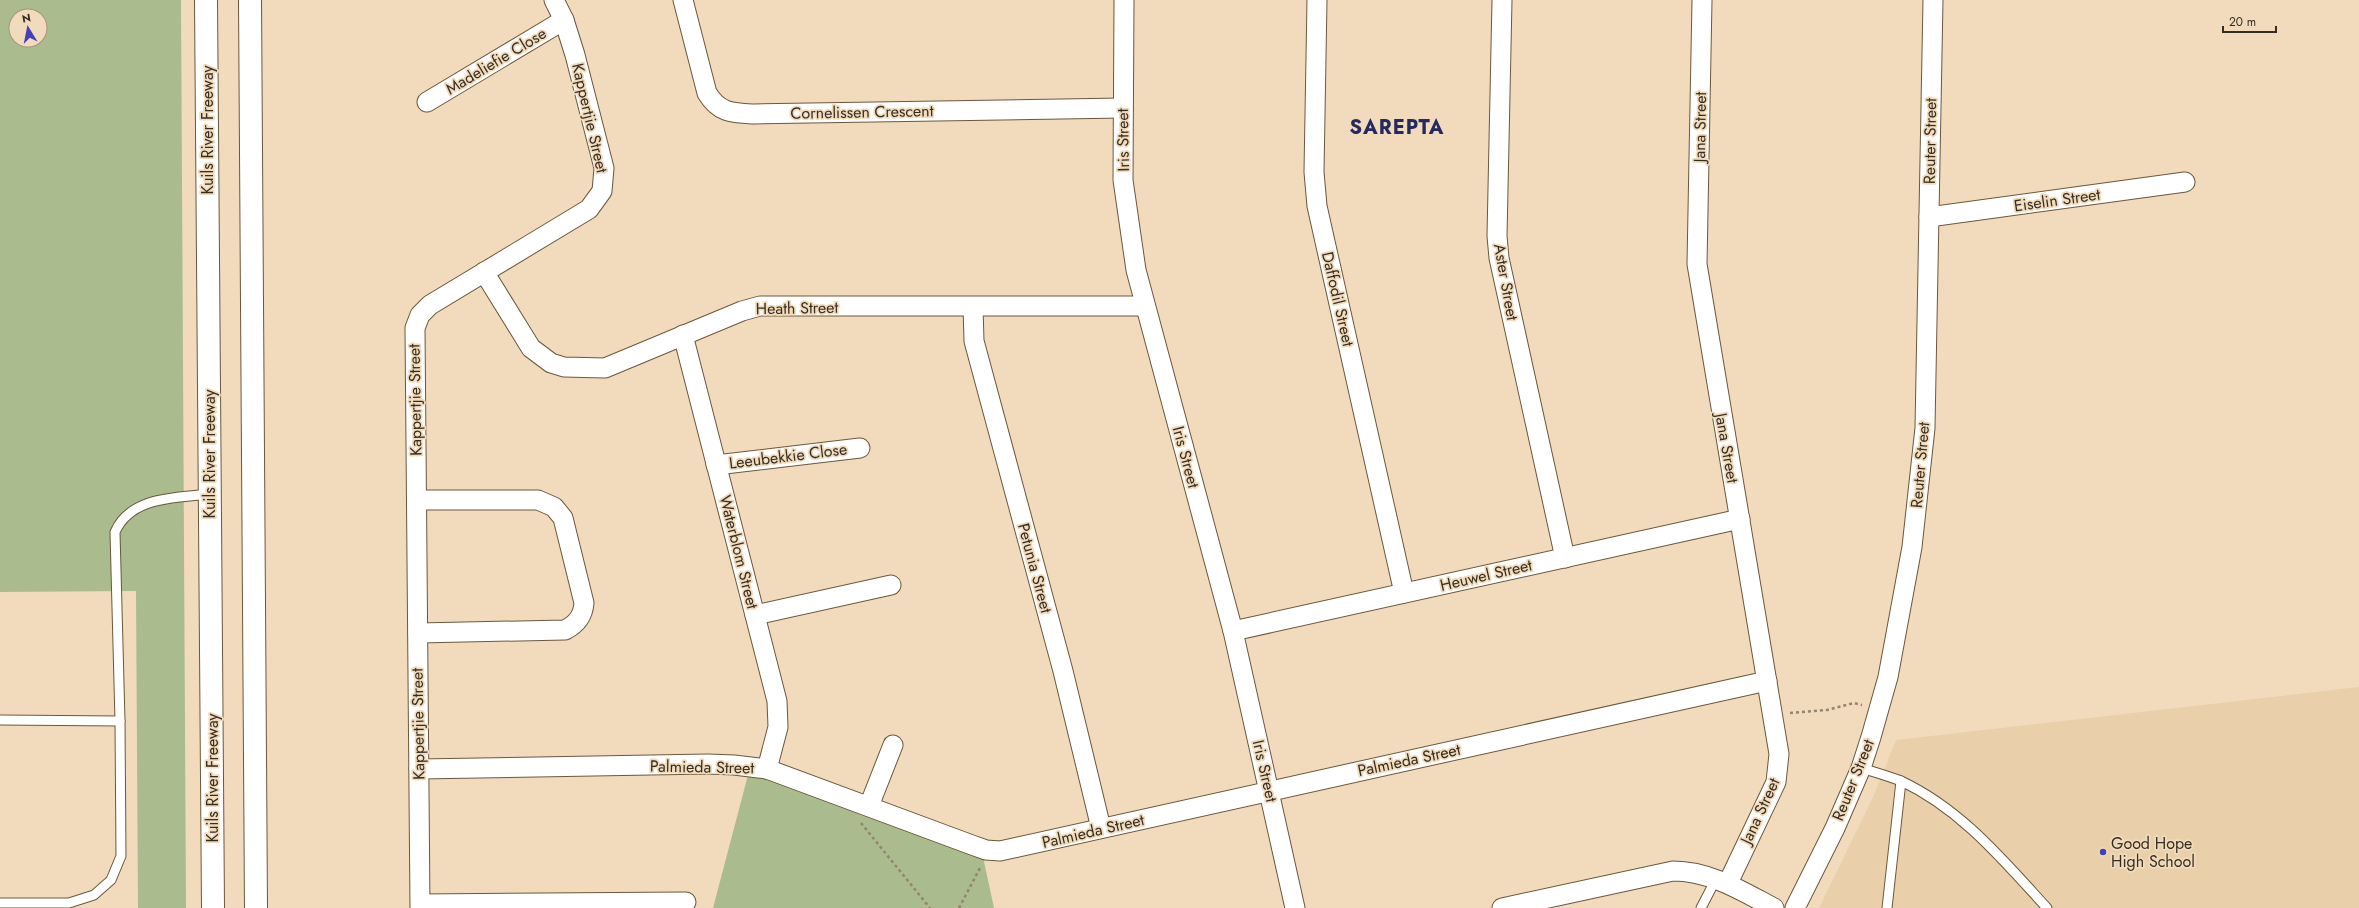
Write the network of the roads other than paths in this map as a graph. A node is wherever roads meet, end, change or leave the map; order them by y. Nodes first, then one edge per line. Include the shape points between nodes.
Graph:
1 (206, 0) edge
2 (250, 0) edge
3 (554, 0) edge
4 (683, 0) edge
5 (1124, 0) edge
6 (1317, 0) edge
7 (1502, 0) edge
8 (1702, 0) edge
9 (1933, 0) edge
10 (564, 20) junction
11 (427, 102) dead end
12 (1122, 108) junction
13 (2185, 182) dead end
14 (1929, 217) junction
15 (484, 272) junction
16 (1145, 306) junction
17 (973, 307) junction
18 (683, 335) junction
19 (860, 448) dead end
20 (716, 465) junction
21 (210, 494) junction
22 (417, 500) junction
23 (1740, 519) junction
24 (1565, 558) junction
25 (891, 584) dead end
26 (1404, 593) junction
27 (755, 615) junction
28 (1233, 631) junction
29 (418, 633) junction
30 (1768, 681) junction
31 (0, 720) edge
32 (120, 721) junction
33 (893, 745) dead end
34 (1861, 768) junction
35 (767, 769) junction
36 (419, 770) junction
37 (1901, 782) junction
38 (1269, 791) junction
39 (869, 806) junction
40 (1101, 828) junction
41 (1722, 881) junction
42 (686, 902) dead end
43 (0, 903) edge
44 (420, 906) edge
45 (213, 908) edge
46 (256, 908) edge
47 (1296, 908) edge
48 (1502, 908) edge
49 (1701, 908) edge
50 (1774, 908) edge
51 (1795, 908) edge
52 (1887, 908) edge
53 (2047, 908) edge

1 - 21 highway, Kuils River Freeway
2 - 46 highway
3 - 10 street, Kappertjie Street
4 - 12 street, Cornelissen Crescent via 707,92 714,105 730,112 754,114
5 - 12 street, Iris Street
6 - 26 street, Daffodil Street via 1314,172 1317,206
7 - 24 street, Aster Street via 1497,236 1499,258
8 - 23 street, Jana Street via 1697,264
9 - 14 street, Reuter Street
10 - 11 street, Madeliefie Close
10 - 15 street, Kappertjie Street via 604,168 602,191 589,209
12 - 16 street, Iris Street via 1126,206
13 - 14 street, Eiselin Street
14 - 34 street, Reuter Street via 1922,467 1901,613 1888,676
15 - 18 street, Heath Street via 531,348 551,363 576,368 605,368
15 - 22 street, Kappertjie Street via 430,304 420,314 415,328
16 - 17 street, Heath Street
16 - 28 street, Iris Street
17 - 18 street, Heath Street via 760,306
17 - 40 street, Petunia Street via 974,341 1063,671
18 - 20 street, Waterblom Street
19 - 20 street, Leeubekkie Close
20 - 27 street, Waterblom Street
21 - 32 lane via 154,501 134,508 120,519 115,532
21 - 45 highway, Kuils River Freeway
22 - 29 street, Kappertjie Street
22 - 29 street via 538,500 550,504 563,518 584,603 582,616 578,621 572,627 557,632
23 - 24 street, Heuwel Street
23 - 30 street, Jana Street
24 - 26 street, Heuwel Street
25 - 27 street
26 - 28 street, Heuwel Street
27 - 35 street, Waterblom Street via 778,709 777,732
28 - 38 street, Iris Street
29 - 36 street, Kappertjie Street
30 - 38 street, Palmieda Street
30 - 41 street, Jana Street via 1779,754 1776,782
31 - 32 lane
32 - 43 lane via 121,856 111,880 94,895 68,903
33 - 39 street
34 - 37 lane
34 - 51 street, Reuter Street via 1835,828
35 - 36 street, Palmieda Street via 734,764 708,764
35 - 39 street, Palmieda Street
36 - 44 street, Kappertjie Street
37 - 52 lane
37 - 53 lane via 1944,806 1984,839
38 - 40 street, Palmieda Street
38 - 47 street, Iris Street
39 - 40 street, Palmieda Street via 986,850 1011,849
41 - 48 street via 1688,870 1657,873
41 - 49 lane
41 - 50 street
42 - 44 street

